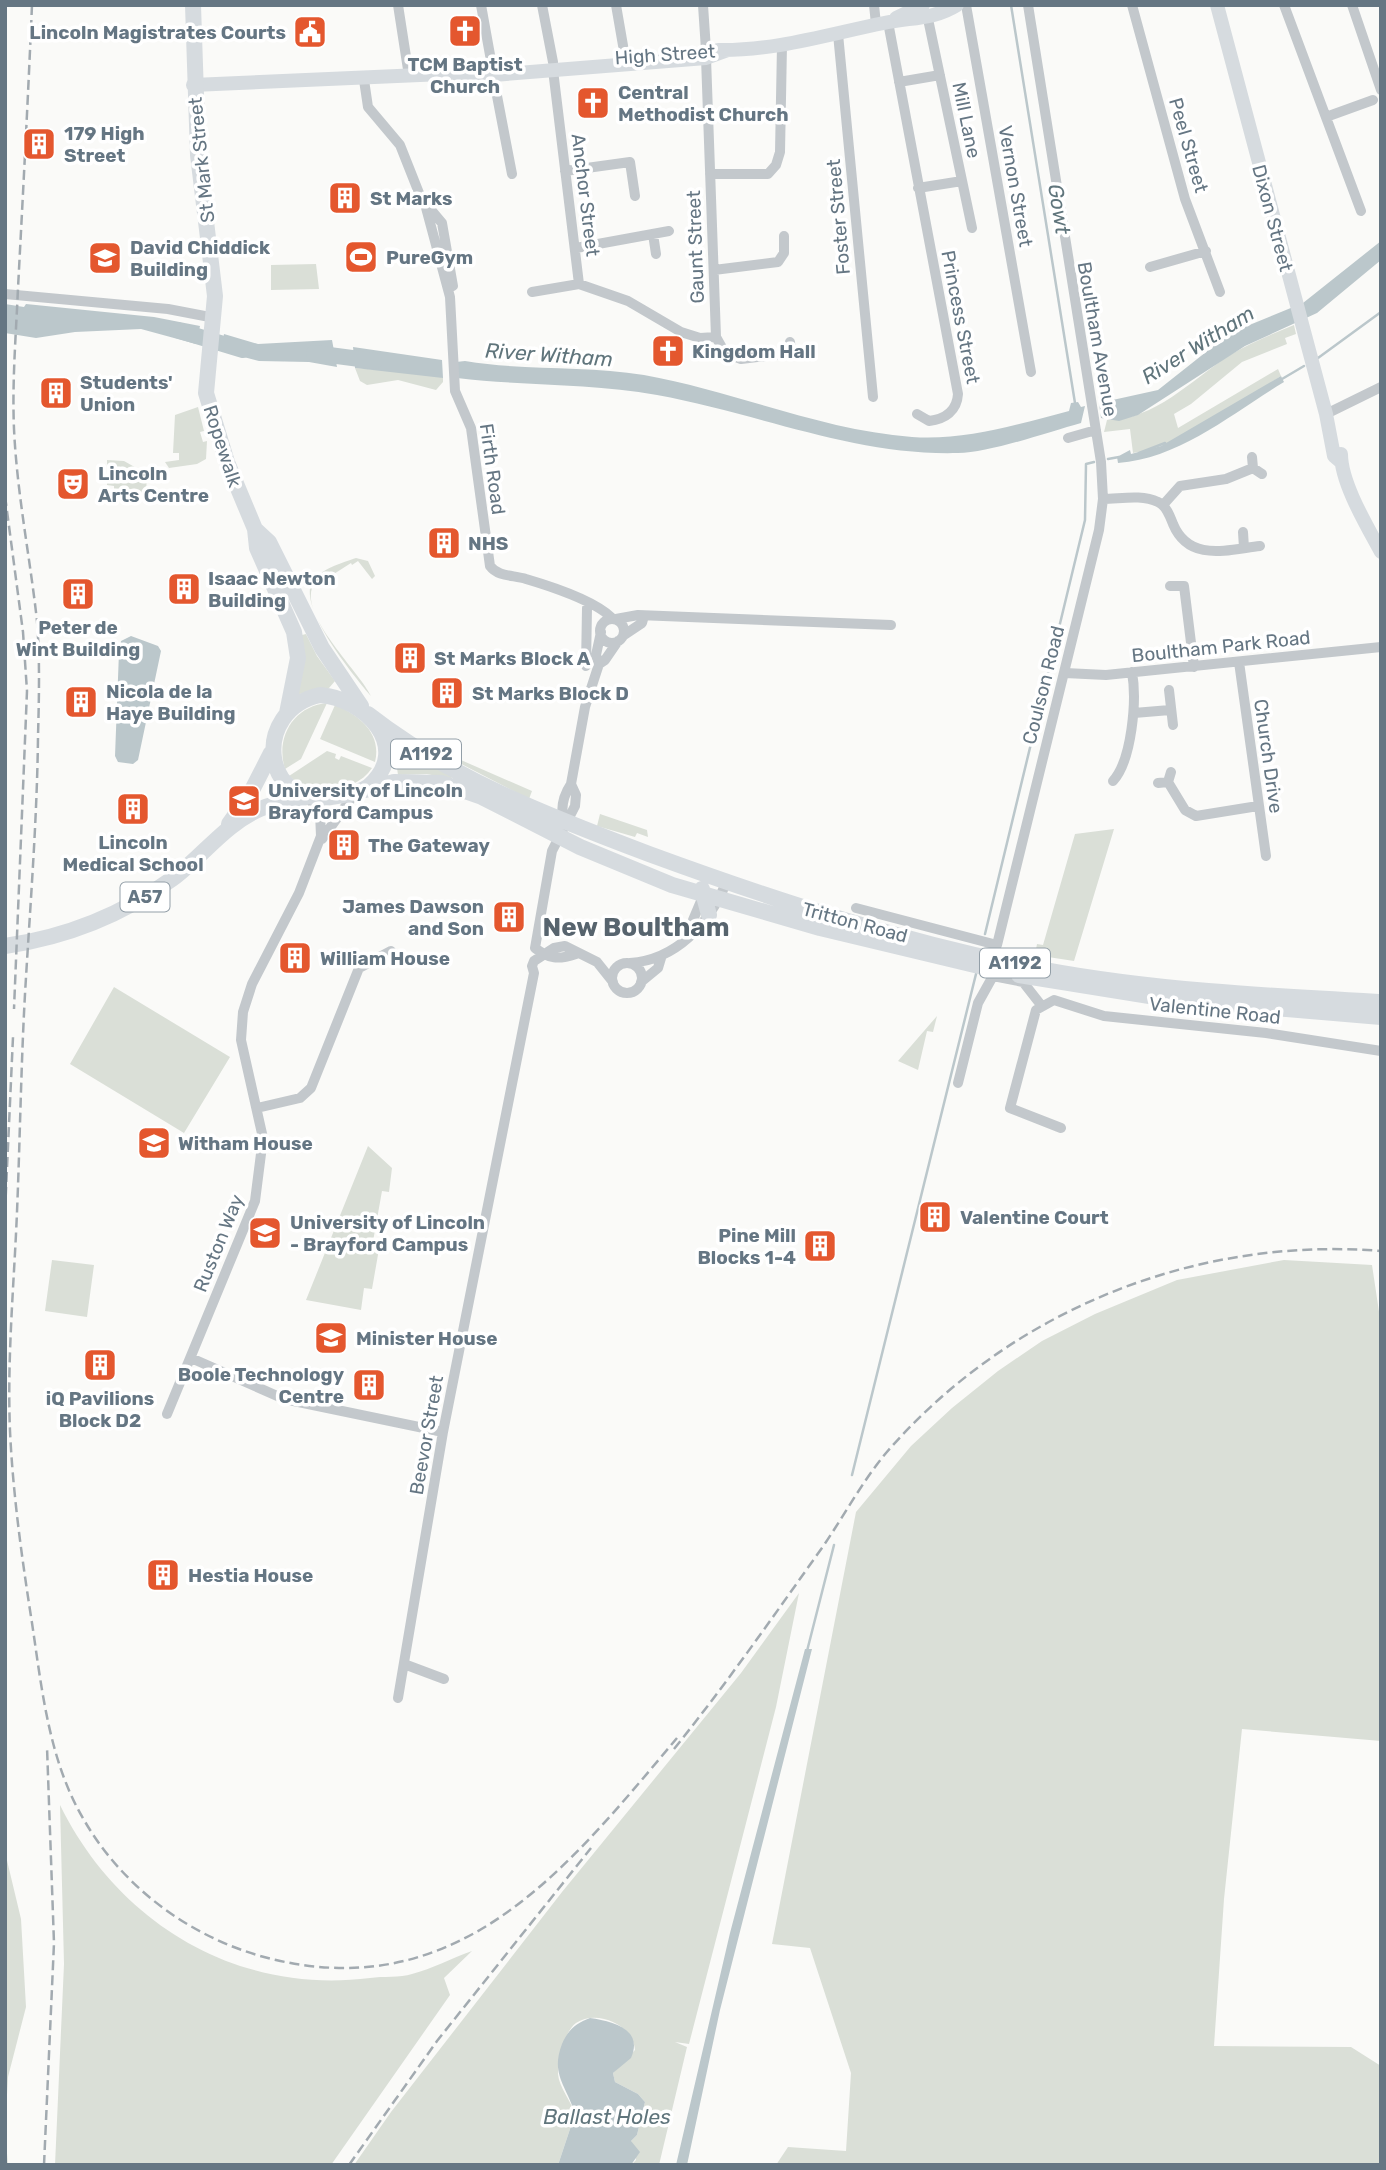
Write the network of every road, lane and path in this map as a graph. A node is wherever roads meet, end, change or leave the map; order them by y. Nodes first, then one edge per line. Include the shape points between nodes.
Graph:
1 (193, 5) edge
2 (398, 5) edge
3 (481, 5) edge
4 (542, 5) edge
5 (616, 5) edge
6 (703, 5) edge
7 (874, 5) edge
8 (957, 5) edge
9 (966, 5) edge
10 (1028, 5) edge
11 (1132, 5) edge
12 (1217, 5) edge
13 (1284, 5) edge
14 (1352, 5) edge
15 (926, 12) edge
16 (882, 23) junction
17 (838, 33) junction
18 (782, 45) junction
19 (706, 54) junction
20 (625, 57) junction
21 (553, 66) junction
22 (493, 71) junction
23 (940, 75) junction
24 (409, 76) junction
25 (364, 80) junction
26 (899, 82) junction
27 (193, 85) junction
28 (1381, 90) edge
29 (1373, 100) dead end
30 (1326, 117) junction
31 (565, 171) junction
32 (512, 174) dead end
33 (710, 174) junction
34 (962, 181) junction
35 (918, 188) junction
36 (635, 196) dead end
37 (425, 204) junction
38 (1360, 211) dead end
39 (972, 228) dead end
40 (669, 231) dead end
41 (653, 234) junction
42 (784, 236) dead end
43 (576, 248) junction
44 (1206, 251) junction
45 (656, 254) dead end
46 (1150, 267) dead end
47 (714, 270) junction
48 (579, 284) junction
49 (453, 286) dead end
50 (532, 292) dead end
51 (1220, 292) dead end
52 (5, 293) edge
53 (215, 323) junction
54 (716, 337) junction
55 (790, 342) dead end
56 (1031, 372) dead end
57 (1381, 387) edge
58 (873, 397) dead end
59 (917, 414) dead end
60 (1326, 414) junction
61 (1097, 430) junction
62 (1068, 438) dead end
63 (1256, 466) dead end
64 (1103, 499) junction
65 (1163, 505) junction
66 (255, 529) junction
67 (1243, 532) dead end
68 (1260, 546) dead end
69 (1244, 548) junction
70 (1381, 552) edge
71 (1170, 586) dead end
72 (583, 604) junction
73 (644, 617) junction
74 (614, 619) junction
75 (891, 625) dead end
76 (601, 630) junction
77 (621, 638) junction
78 (1381, 647) edge
79 (1239, 662) junction
80 (599, 664) junction
81 (586, 666) dead end
82 (1194, 667) junction
83 (1132, 672) junction
84 (1065, 673) junction
85 (1169, 690) dead end
86 (1170, 710) junction
87 (365, 712) junction
88 (287, 713) junction
89 (1134, 713) junction
90 (1173, 725) dead end
91 (271, 753) junction
92 (1166, 779) dead end
93 (1111, 784) dead end
94 (360, 791) junction
95 (307, 797) junction
96 (1258, 806) junction
97 (561, 829) junction
98 (217, 840) junction
99 (318, 844) junction
100 (1266, 856) dead end
101 (715, 888) junction
102 (856, 908) dead end
103 (709, 915) joint
104 (694, 931) junction
105 (7, 946) edge
106 (391, 951) dead end
107 (546, 956) junction
108 (661, 958) junction
109 (597, 962) junction
110 (627, 963) junction
111 (1044, 981) junction
112 (613, 982) junction
113 (641, 982) junction
114 (1054, 1000) junction
115 (1381, 1002) edge
116 (1041, 1005) junction
117 (1381, 1017) edge
118 (1378, 1048) edge
119 (958, 1083) dead end
120 (257, 1108) junction
121 (1061, 1128) dead end
122 (191, 1358) junction
123 (167, 1414) dead end
124 (443, 1432) junction
125 (404, 1664) junction
126 (444, 1678) dead end
127 (398, 1698) dead end

1 - 27 main road, St Mark Street
2 - 24 street
3 - 22 street
4 - 21 street, Anchor Street
5 - 20 street
6 - 19 street, Gaunt Street
7 - 16 street, Princess Street
8 - 15 street
9 - 56 street, Vernon Street
10 - 61 street, Boultham Avenue
11 - 44 street, Peel Street via 1185,199
12 - 60 street, Dixon Street
13 - 30 street
14 - 28 street
15 - 16 street
15 - 23 street, Mill Lane
16 - 17 street, High Street
16 - 26 street, Princess Street
17 - 18 street, High Street
17 - 58 street, Foster Street
18 - 19 street, High Street
18 - 33 street via 780,152 771,178
19 - 20 street, High Street
19 - 21 street, High Street
19 - 33 street, Gaunt Street
20 - 21 street, High Street
21 - 22 street, High Street
21 - 31 street, Anchor Street
22 - 24 street, High Street
22 - 32 street
23 - 26 street
23 - 34 street, Mill Lane
24 - 25 street, High Street
25 - 27 street, High Street
25 - 37 street, Firth Road via 368,107 400,145
26 - 35 street, Princess Street
27 - 53 main road, St Mark Street
29 - 30 street
30 - 38 street
31 - 36 street via 630,162
31 - 43 street, Anchor Street
33 - 47 street, Gaunt Street
34 - 35 street
34 - 39 street, Mill Lane
35 - 59 street, Princess Street via 958,394 946,416 929,421
37 - 49 street, Firth Road via 442,223
37 - 72 street, Firth Road via 450,297 454,382 471,428 493,570 527,579
40 - 41 street
41 - 43 street
41 - 45 street
42 - 47 street via 779,268
43 - 48 street, Anchor Street
44 - 46 street
44 - 51 street, Peel Street
47 - 54 street, Gaunt Street
48 - 50 street
48 - 54 street via 628,302 681,332
52 - 53 street via 167,309
53 - 66 main road, Ropewalk via 206,393
54 - 55 street via 725,353 741,359 791,353
57 - 60 street
60 - 70 street, Dixon Street via 1334,456
61 - 62 street
61 - 64 street, Coulson Road
63 - 65 street via 1226,479 1180,486
64 - 65 street via 1146,499
64 - 84 street, Coulson Road
65 - 69 street via 1179,537 1192,548
66 - 87 main road, Ropewalk via 269,542 322,648
66 - 88 main road, Ropewalk via 257,548 294,632 298,658
67 - 69 street
68 - 69 street
71 - 82 street via 1184,586
72 - 74 street, Firth Road via 593,604
72 - 76 street
72 - 81 street
73 - 74 street
73 - 75 street
73 - 77 street
74 - 76 street
74 - 77 street via 623,625
76 - 77 street via 606,641
76 - 80 street via 596,655
77 - 80 street
78 - 79 street, Boultham Park Road
79 - 82 street, Boultham Park Road
79 - 96 street, Church Drive
80 - 97 street via 585,707
82 - 83 street, Boultham Park Road
83 - 84 street, Boultham Park Road
83 - 89 street
84 - 102 street, Coulson Road via 997,946
85 - 86 street
86 - 89 street
86 - 90 street
87 - 88 main road via 340,697 320,695 306,698
87 - 94 main road via 379,727 385,758 380,773
87 - 97 main road, Tritton Road / A1192 via 434,760
88 - 91 main road
89 - 93 street via 1120,772
91 - 95 main road via 284,782
91 - 98 main road via 249,796
92 - 96 street via 1185,810 1196,816
94 - 95 main road
94 - 97 main road, Tritton Road / A1192 via 394,782 442,783
94 - 99 street, Ruston Way
95 - 98 main road via 261,809
95 - 99 street, Ruston Way via 322,821
96 - 100 street, Church Drive
97 - 101 main road, Tritton Road / A1192 via 622,844 638,856
97 - 101 main road, Tritton Road / A1192 via 643,874
97 - 107 street via 551,851 535,948
98 - 105 main road, A57 via 132,906 96,923
99 - 120 street, Ruston Way via 243,1012 241,1040
101 - 103 main road
101 - 104 street via 692,920
101 - 111 main road, Tritton Road / A1192 via 820,928
101 - 115 main road, Tritton Road / A1192 via 1040,968 1217,991
103 - 104 street
104 - 108 street
106 - 120 street via 359,968 311,1088 300,1098
107 - 109 street via 558,959 576,954
107 - 124 street, Beevor Street via 534,961
108 - 110 street
108 - 113 street via 658,968
109 - 110 street
109 - 112 street
110 - 112 street via 614,972
110 - 113 street via 641,971
111 - 114 street
111 - 117 main road, Tritton Road / A1192 via 1168,999
112 - 113 street via 629,992
114 - 116 street
114 - 118 street, Valentine Road via 1104,1016
116 - 119 street via 1023,982 993,975 978,1003
116 - 121 street via 1010,1108
120 - 122 street, Ruston Way via 263,1138 255,1201
122 - 123 street, Ruston Way
122 - 124 street via 284,1399
124 - 125 street, Beevor Street
125 - 126 street
125 - 127 street, Beevor Street

